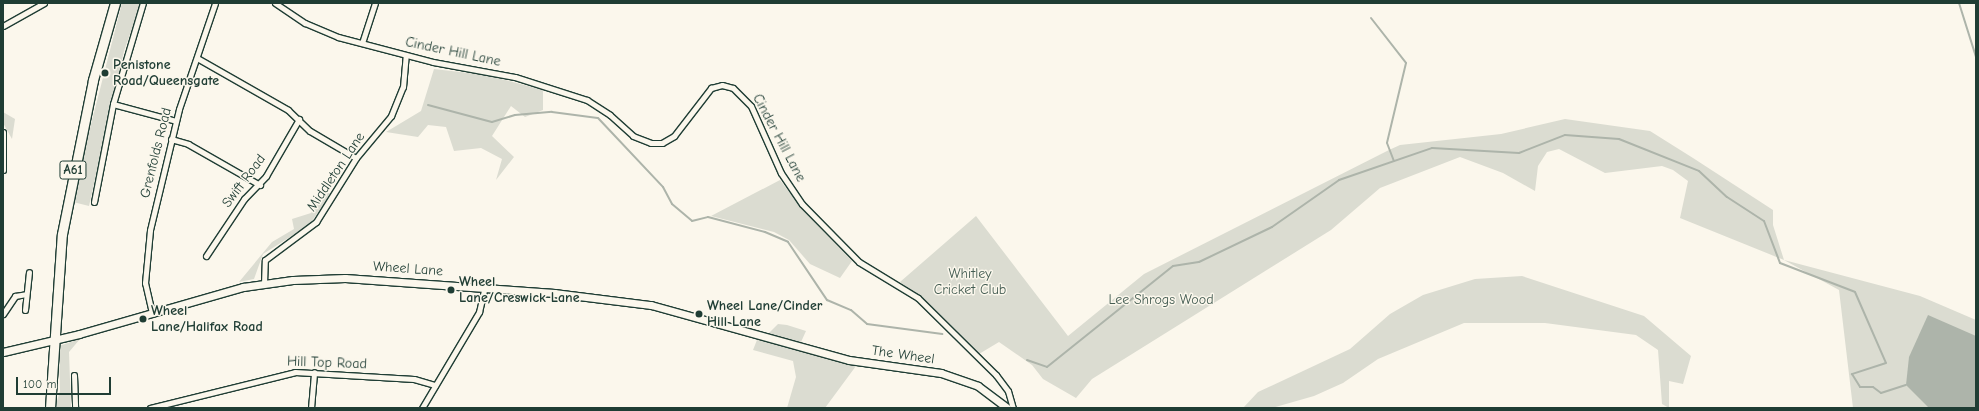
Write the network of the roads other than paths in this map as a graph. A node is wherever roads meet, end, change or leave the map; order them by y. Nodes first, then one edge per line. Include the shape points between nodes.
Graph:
1 (44, 3) edge
2 (115, 3) edge
3 (143, 3) edge
4 (215, 3) edge
5 (275, 3) edge
6 (375, 3) edge
7 (3, 26) edge
8 (362, 43) junction
9 (406, 55) junction
10 (197, 58) junction
11 (113, 104) junction
12 (299, 120) junction
13 (176, 121) junction
14 (3, 132) edge
15 (170, 139) junction
16 (356, 158) junction
17 (3, 170) edge
18 (260, 185) junction
19 (94, 202) dead end
20 (206, 256) dead end
21 (29, 272) dead end
22 (264, 284) junction
23 (484, 288) junction
24 (26, 294) junction
25 (25, 310) dead end
26 (3, 313) edge
27 (152, 313) junction
28 (52, 341) junction
29 (789, 344) joint
30 (3, 352) edge
31 (314, 372) junction
32 (74, 375) dead end
33 (435, 385) junction
34 (50, 408) edge
35 (75, 408) edge
36 (150, 408) edge
37 (311, 408) edge
38 (422, 408) edge
39 (1007, 408) edge
40 (1014, 408) edge

1 - 7 street
2 - 28 highway, A61 via 93,80 69,190
3 - 11 street
4 - 10 street, Grenfolds Road
5 - 8 street, Cinder Hill Lane via 319,29
6 - 8 street
8 - 9 street, Cinder Hill Lane
9 - 16 street, Middleton Lane via 402,87 394,111
9 - 40 street, Cinder Hill Lane via 500,74 587,100 610,115 633,136 657,144 681,129 711,88 722,84 733,88 751,106 781,173 802,204 859,262 918,298 996,375 1008,391
10 - 12 street
10 - 13 street, Grenfolds Road
11 - 13 street
11 - 19 street
12 - 16 street via 310,131
12 - 18 street, Swift Road
13 - 15 street, Grenfolds Road
14 - 17 street
15 - 18 street via 192,146
15 - 27 street, Grenfolds Road via 146,250 146,283
16 - 22 street, Middleton Lane via 316,222 265,260
18 - 20 street, Swift Road via 244,200
21 - 24 street
22 - 23 street, Wheel Lane via 345,278
22 - 27 street, Wheel Lane
23 - 29 street, Wheel Lane via 644,304
23 - 33 street via 479,312
24 - 25 street
24 - 26 street via 14,296
27 - 28 street, Wheel Lane
28 - 30 street, Wheel Lane
28 - 34 highway, A61
29 - 39 street, The Wheel via 863,363 948,376 978,386
31 - 33 street, Hill Top Road via 421,380
31 - 36 street, Hill Top Road via 274,374
31 - 37 street
32 - 35 street
33 - 38 street

